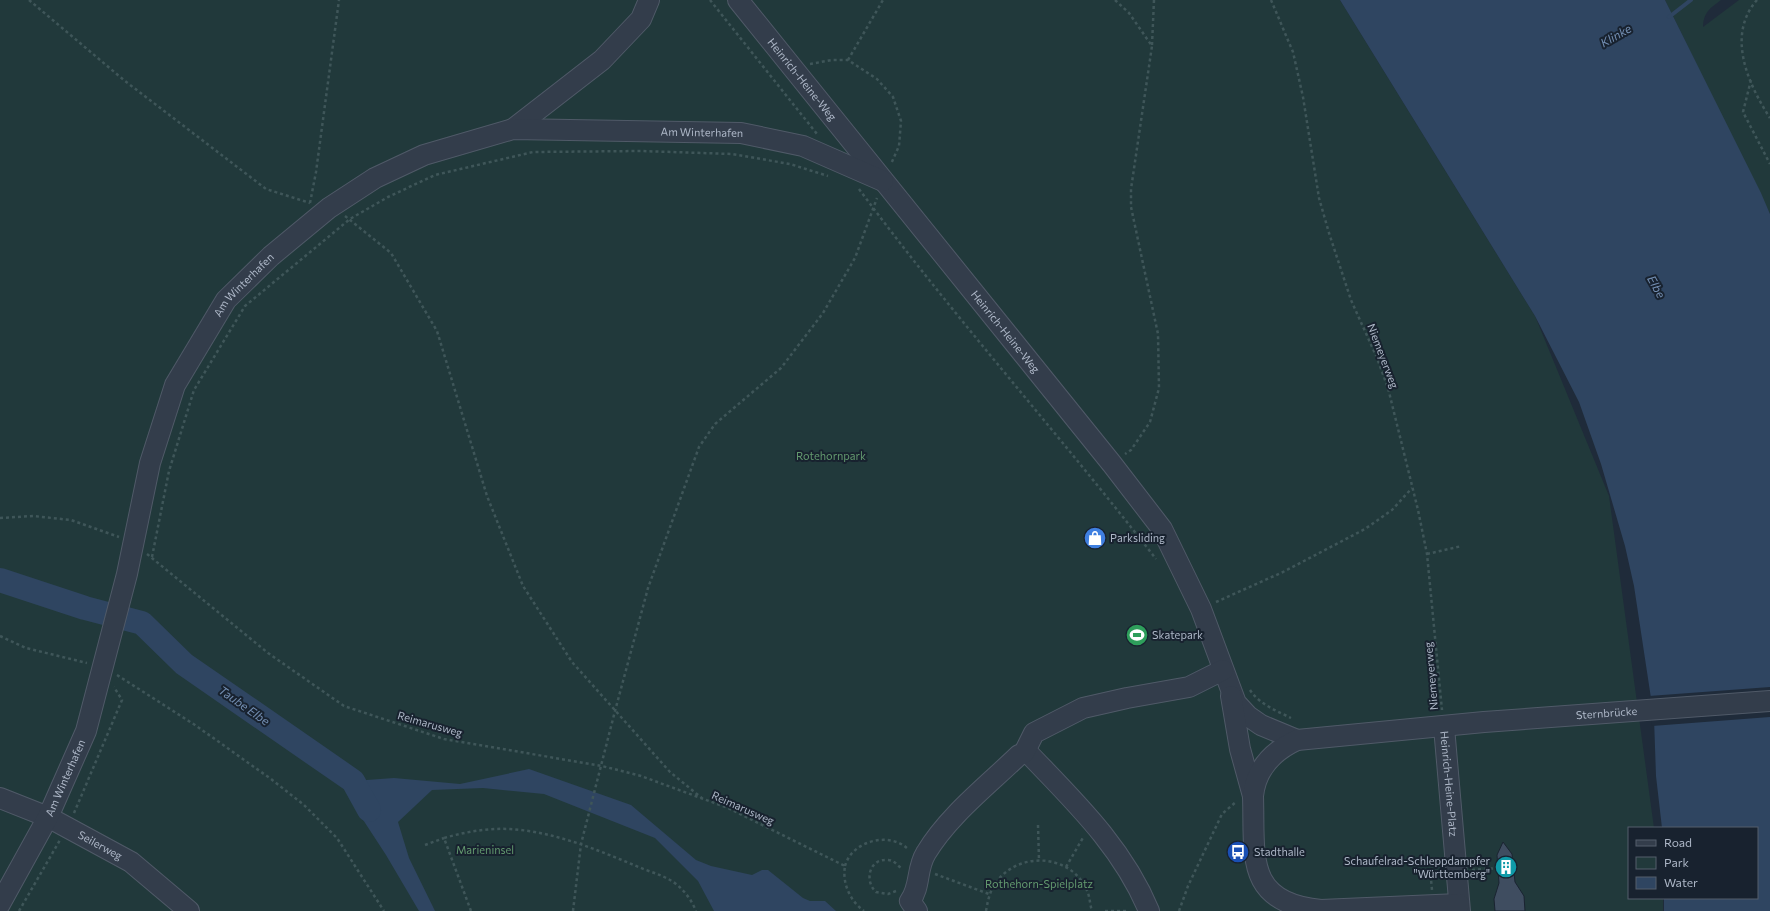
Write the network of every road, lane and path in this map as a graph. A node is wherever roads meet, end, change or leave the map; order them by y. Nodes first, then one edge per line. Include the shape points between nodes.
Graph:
1 (29, 0) edge
2 (339, 0) edge
3 (649, 0) edge
4 (710, 0) edge
5 (738, 0) edge
6 (883, 0) edge
7 (1115, 0) edge
8 (1154, 0) edge
9 (1271, 0) edge
10 (1757, 0) edge
11 (1152, 46) junction
12 (848, 60) junction
13 (794, 69) junction
14 (1751, 80) junction
15 (1770, 118) edge
16 (512, 129) junction
17 (819, 136) dead end
18 (1770, 164) edge
19 (835, 179) dead end
20 (883, 181) junction
21 (858, 186) dead end
22 (310, 203) junction
23 (329, 208) junction
24 (873, 208) junction
25 (350, 219) junction
26 (1112, 464) junction
27 (1412, 487) junction
28 (0, 518) edge
29 (134, 542) junction
30 (1462, 546) dead end
31 (1427, 554) junction
32 (152, 558) junction
33 (1156, 559) dead end
34 (1212, 604) dead end
35 (0, 636) edge
36 (103, 666) junction
37 (1226, 679) junction
38 (1249, 689) dead end
39 (1770, 701) edge
40 (614, 711) junction
41 (1291, 718) dead end
42 (1444, 727) junction
43 (1297, 740) junction
44 (1024, 752) junction
45 (602, 766) junction
46 (0, 798) edge
47 (1244, 798) junction
48 (703, 799) junction
49 (48, 817) junction
50 (1093, 820) junction
51 (1038, 825) dead end
52 (444, 838) junction
53 (581, 844) junction
54 (425, 845) dead end
55 (1038, 860) junction
56 (844, 866) junction
57 (1066, 867) junction
58 (1498, 868) dead end
59 (910, 869) junction
60 (1430, 869) dead end
61 (1472, 870) dead end
62 (898, 889) dead end
63 (989, 894) junction
64 (0, 904) edge
65 (1434, 905) junction
66 (1459, 907) edge
67 (1128, 910) edge
68 (189, 911) edge
69 (384, 911) edge
70 (471, 911) edge
71 (573, 911) edge
72 (696, 911) edge
73 (864, 911) edge
74 (917, 911) edge
75 (986, 911) edge
76 (1092, 911) edge
77 (1104, 911) edge
78 (1149, 911) edge
79 (1180, 911) edge

1 - 22 path via 125,81 266,189
2 - 22 path
3 - 16 street, Am Winterhafen via 641,19 602,60
4 - 17 path, Heinrich-Heine-Weg
5 - 13 street, Heinrich-Heine-Weg
6 - 12 path
7 - 11 path via 1129,13
8 - 11 path
9 - 27 path, Niemeyerweg via 1293,52 1319,198 1327,226 1351,300 1388,388
10 - 14 path via 1748,11 1742,28 1744,58
11 - 26 path via 1131,189 1131,207 1158,334 1159,388 1150,422 1132,450
12 - 13 path via 832,60
12 - 20 path via 877,79 893,97 901,121 899,146
13 - 20 street, Heinrich-Heine-Weg
14 - 15 path
14 - 18 path via 1743,112
16 - 20 street, Am Winterhafen via 741,133 803,146
16 - 23 street, Am Winterhafen via 424,155 375,178
19 - 25 path via 790,164 732,154 641,151 533,152 435,175 388,196
20 - 24 path
20 - 26 street, Heinrich-Heine-Weg
21 - 24 path
22 - 23 path
23 - 25 path
23 - 29 street, Am Winterhafen via 271,256 226,300 175,385 150,463
24 - 33 path
24 - 40 path via 855,258 823,313 781,368 715,424 699,447 648,588
25 - 32 path via 245,306 194,390 169,471
25 - 40 path via 391,253 437,331 487,496 523,586 572,662
26 - 37 street, Heinrich-Heine-Weg via 1162,530 1201,609
27 - 31 path, Niemeyerweg
27 - 34 path via 1392,510 1365,529 1283,572
28 - 29 path, Reimarusweg via 33,516 71,520
29 - 32 path, Reimarusweg
29 - 36 street, Am Winterhafen
30 - 31 path
31 - 42 path, Niemeyerweg
32 - 45 path, Reimarusweg via 268,653 344,706 444,739
35 - 36 path via 26,648
36 - 49 street, Am Winterhafen via 86,731
36 - 69 path via 195,725 271,778 304,805 336,838
37 - 43 street, Heinrich-Heine-Weg via 1236,703 1248,716 1268,729
37 - 44 street via 1083,708 1034,733
37 - 47 street, Heinrich-Heine-Weg via 1240,749
38 - 41 path via 1270,708
39 - 42 street, Sternbrücke
40 - 45 path
40 - 48 path via 670,772
42 - 43 street, Heinrich-Heine-Platz
42 - 66 street, Heinrich-Heine-Platz
43 - 47 street, Heinrich-Heine-Platz via 1284,746 1270,758
44 - 50 street via 1030,755
44 - 59 street via 943,830
45 - 48 path, Reimarusweg via 641,776
45 - 53 path
46 - 49 street, Seilerweg
47 - 65 street, Heinrich-Heine-Platz via 1258,873 1262,882 1275,896 1321,910
47 - 79 path via 1222,814 1188,886
48 - 56 path, Reimarusweg via 728,808
49 - 64 street, Am Winterhafen
49 - 68 street, Seilerweg via 131,862
50 - 57 path
50 - 78 street via 1129,871
51 - 55 path
52 - 53 path via 468,832 510,829
52 - 54 path
52 - 70 path
53 - 71 path
53 - 72 path via 666,878 678,885 688,896
55 - 57 path via 1052,861
55 - 63 path via 1022,863 1008,870
56 - 59 path via 849,857 861,847 876,840 886,840 905,846 916,859
56 - 73 path via 844,877 849,893
57 - 76 path via 1078,877 1088,893
58 - 61 path
59 - 62 path via 893,861 881,860 874,865 869,876 872,887 879,893 888,894
59 - 63 path
59 - 74 street via 919,883 910,902
60 - 65 path
63 - 75 path
65 - 66 street, Heinrich-Heine-Platz
67 - 77 path

